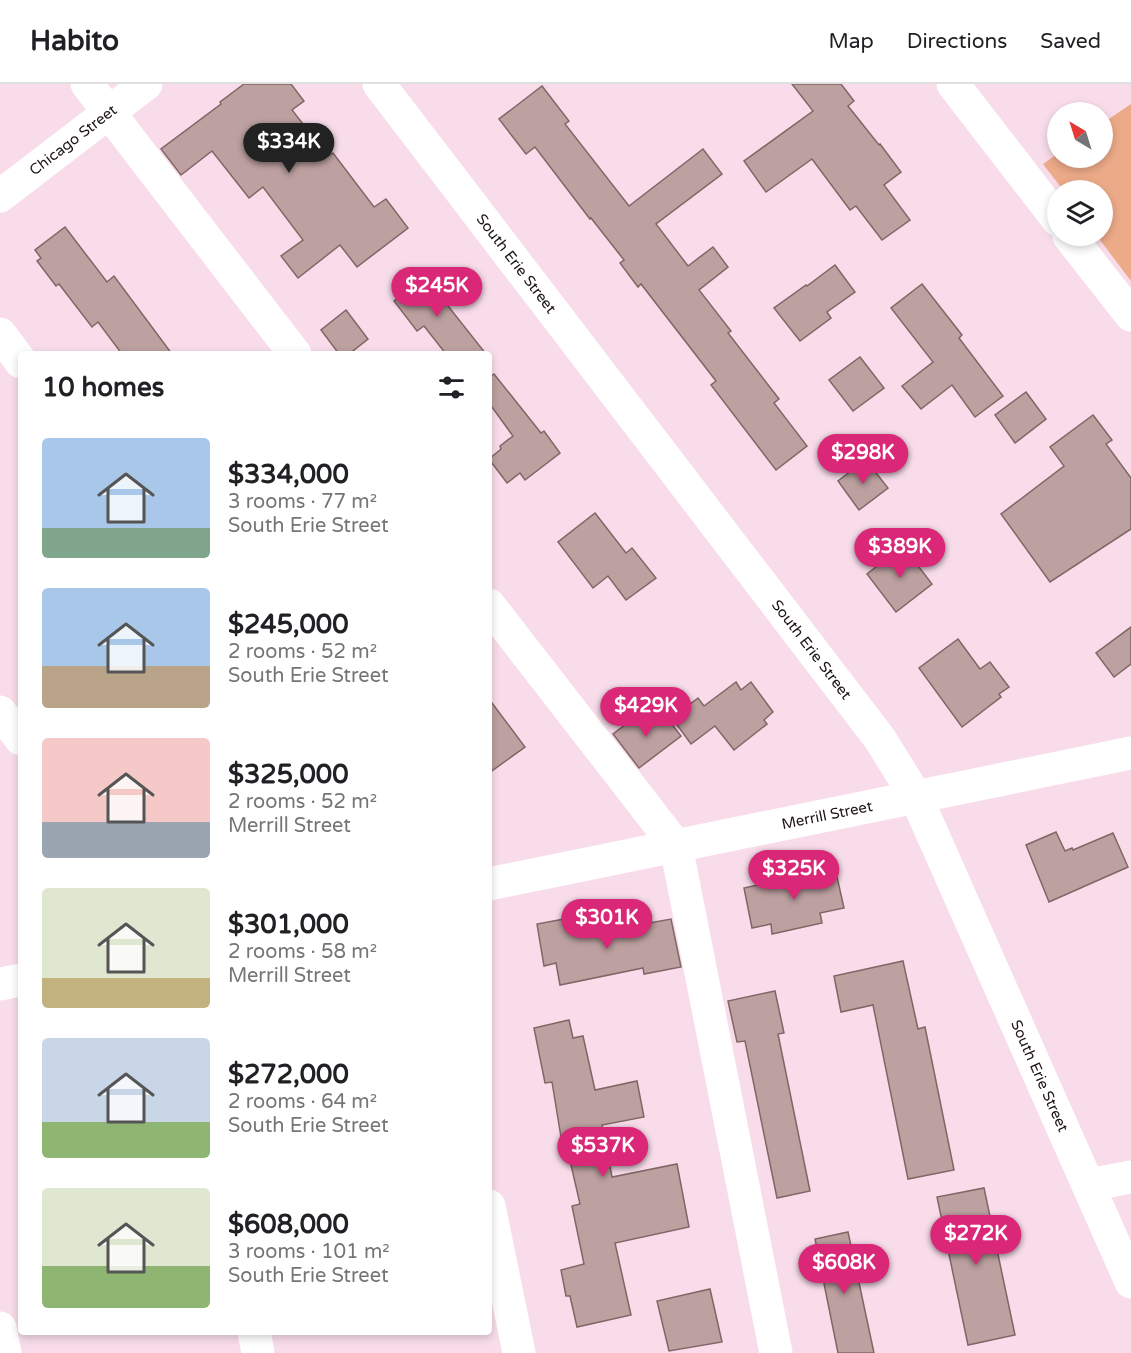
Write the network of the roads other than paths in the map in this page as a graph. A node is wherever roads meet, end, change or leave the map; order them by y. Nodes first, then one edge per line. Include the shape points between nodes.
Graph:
1 (87, 84) edge
2 (146, 84) edge
3 (380, 84) edge
4 (952, 84) edge
5 (108, 112) junction
6 (0, 196) edge
7 (1047, 206) edge
8 (1077, 246) edge
9 (1131, 315) edge
10 (0, 334) edge
11 (293, 351) edge
12 (18, 358) edge
13 (492, 609) edge
14 (0, 712) edge
15 (18, 735) edge
16 (1131, 753) edge
17 (916, 797) junction
18 (676, 846) junction
19 (492, 883) edge
20 (18, 981) edge
21 (0, 984) edge
22 (1131, 1176) edge
23 (1089, 1185) junction
24 (492, 1221) edge
25 (1131, 1282) edge
26 (0, 1328) edge
27 (255, 1335) edge
28 (5, 1353) edge
29 (258, 1353) edge
30 (519, 1353) edge
31 (776, 1353) edge

1 - 5 street
2 - 5 street, Chicago Street
3 - 17 street, South Erie Street via 880,739
4 - 7 street
5 - 6 street, Chicago Street
5 - 11 street
8 - 9 street
10 - 12 street
13 - 18 street
14 - 15 street
16 - 17 street, Merrill Street
17 - 18 street, Merrill Street
17 - 23 street, South Erie Street
18 - 19 street, Merrill Street
18 - 31 street
20 - 21 street
22 - 23 street
23 - 25 street, South Erie Street
24 - 30 street
26 - 28 street
27 - 29 street

